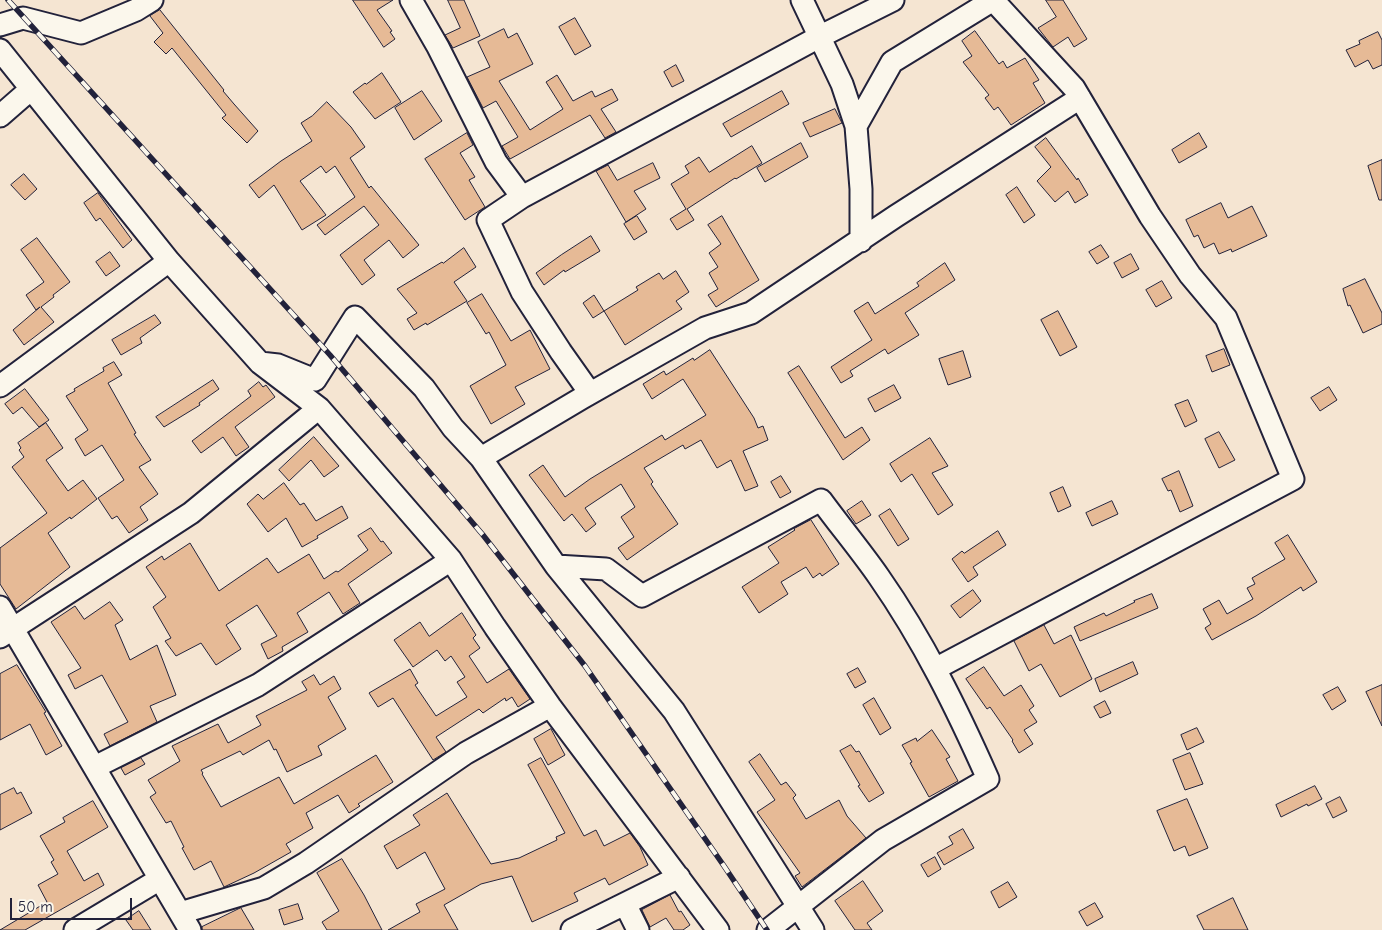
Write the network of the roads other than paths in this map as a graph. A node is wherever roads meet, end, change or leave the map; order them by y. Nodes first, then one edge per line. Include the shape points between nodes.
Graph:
1 (152, 0) edge
2 (411, 0) edge
3 (802, 0) edge
4 (893, 0) edge
5 (993, 0) edge
6 (0, 25) edge
7 (819, 37) junction
8 (0, 50) edge
9 (31, 89) junction
10 (1080, 98) junction
11 (0, 116) edge
12 (856, 126) junction
13 (522, 197) junction
14 (861, 240) junction
15 (169, 261) junction
16 (260, 362) junction
17 (0, 386) edge
18 (590, 393) junction
19 (319, 408) junction
20 (481, 458) junction
21 (451, 560) junction
22 (556, 566) junction
23 (0, 607) edge
24 (6, 633) edge
25 (935, 669) junction
26 (550, 706) junction
27 (95, 767) junction
28 (678, 877) junction
29 (160, 879) junction
30 (625, 904) junction
31 (798, 907) junction
32 (185, 921) edge
33 (75, 930) edge
34 (572, 930) edge
35 (638, 930) edge
36 (718, 930) edge
37 (768, 930) edge
38 (813, 930) edge

1 - 6 street via 81,33 23,18
2 - 13 street via 438,46 496,162
3 - 7 street
4 - 7 street
5 - 10 street
5 - 12 street via 892,62
7 - 12 street via 842,84
7 - 13 street
8 - 9 street
9 - 11 street
9 - 15 street
10 - 14 street
10 - 25 street via 1155,223 1190,275 1226,318 1293,479
12 - 14 street
13 - 18 street via 488,220 522,292
14 - 18 street via 751,313 705,328
15 - 16 street
15 - 17 street
16 - 19 street
16 - 20 street via 278,365 315,380 355,317 424,388 453,428
18 - 20 street
19 - 21 street
19 - 24 street via 191,513
20 - 22 street
21 - 26 street
21 - 27 street via 258,685
22 - 25 street via 606,569 642,596 821,500 880,578
22 - 31 street via 674,711
23 - 24 street
24 - 27 street
25 - 31 street via 988,779 883,840
26 - 28 street
26 - 32 street via 466,753 306,863 264,888
27 - 29 street
28 - 30 street
28 - 36 street
29 - 32 street
29 - 33 street
30 - 34 street
30 - 35 street
31 - 37 street
31 - 38 street

